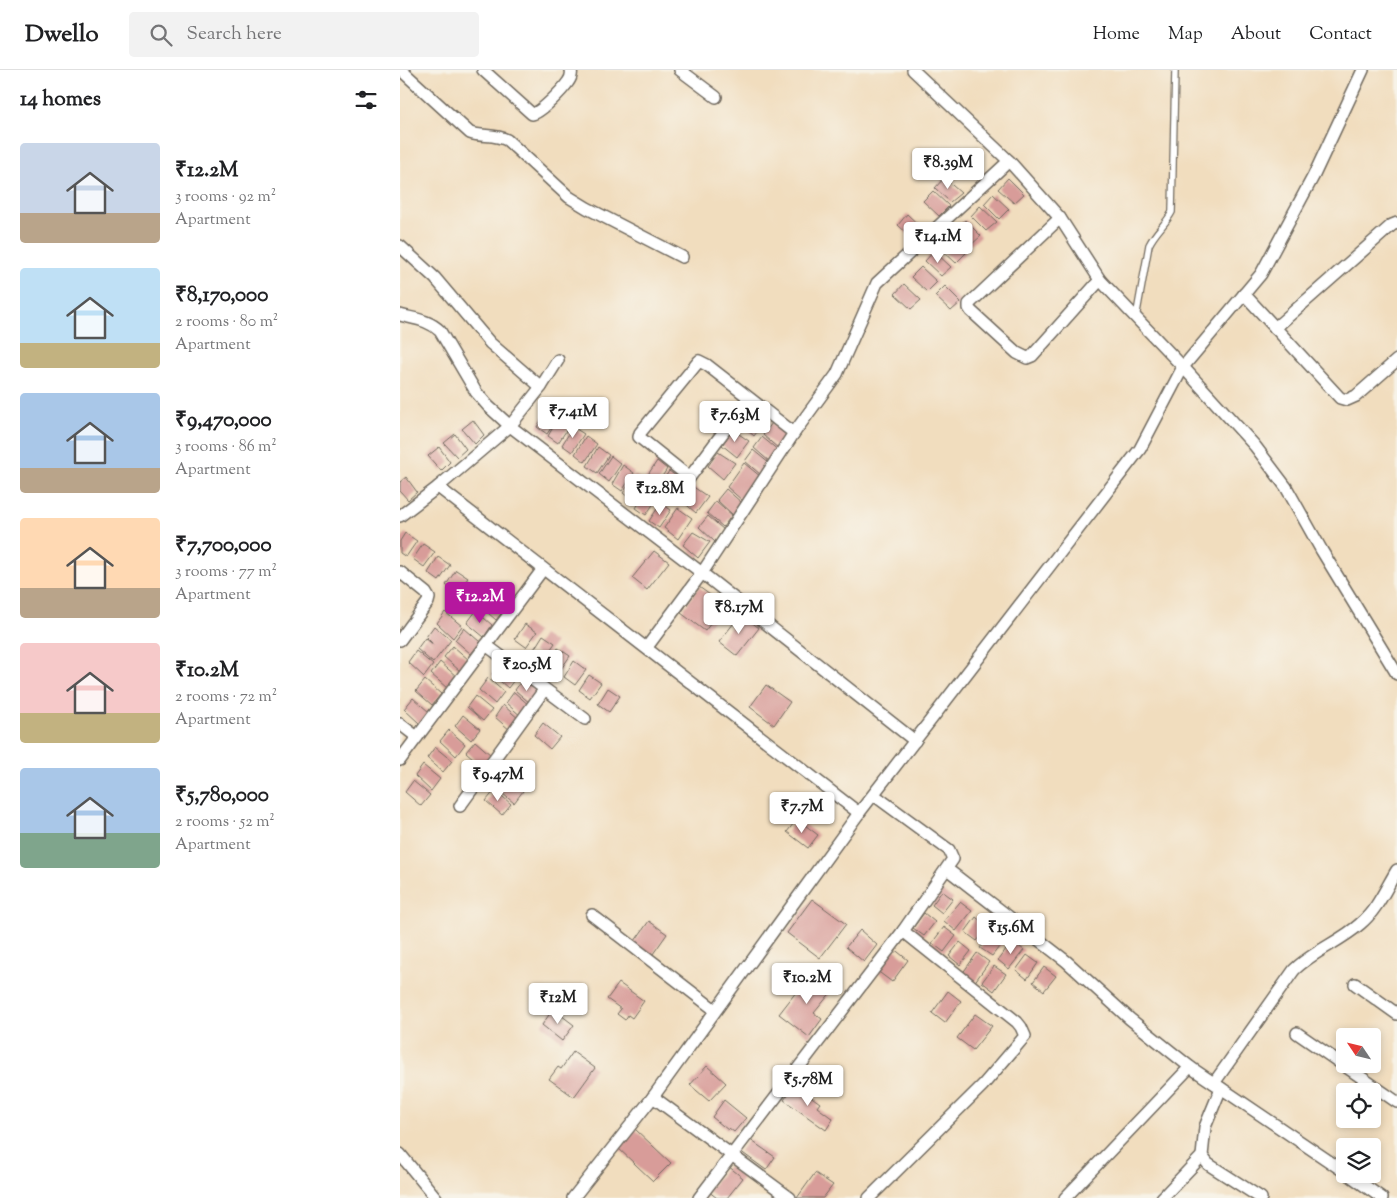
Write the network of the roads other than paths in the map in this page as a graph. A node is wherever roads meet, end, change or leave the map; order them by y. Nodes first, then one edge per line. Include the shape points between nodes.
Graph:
1 (401, 70) edge
2 (482, 70) edge
3 (570, 70) edge
4 (680, 70) edge
5 (914, 70) edge
6 (1174, 70) edge
7 (1363, 70) edge
8 (716, 97) dead end
9 (1009, 161) junction
10 (1060, 218) junction
11 (1397, 223) edge
12 (400, 246) edge
13 (682, 257) dead end
14 (1100, 280) junction
15 (1244, 294) junction
16 (400, 315) edge
17 (1136, 318) junction
18 (1275, 328) junction
19 (558, 360) dead end
20 (1397, 360) edge
21 (1183, 367) junction
22 (541, 387) junction
23 (748, 399) junction
24 (510, 426) junction
25 (794, 433) junction
26 (689, 477) junction
27 (438, 487) junction
28 (675, 497) dead end
29 (400, 516) edge
30 (542, 569) junction
31 (400, 572) edge
32 (702, 573) junction
33 (400, 640) edge
34 (486, 645) junction
35 (647, 647) junction
36 (1397, 674) edge
37 (544, 690) junction
38 (584, 719) dead end
39 (400, 724) edge
40 (417, 737) junction
41 (915, 742) junction
42 (400, 760) edge
43 (874, 795) junction
44 (460, 806) dead end
45 (859, 813) junction
46 (947, 869) junction
47 (1397, 870) edge
48 (592, 916) dead end
49 (902, 931) junction
50 (1355, 984) dead end
51 (715, 1010) junction
52 (1397, 1014) edge
53 (1297, 1033) dead end
54 (1190, 1067) junction
55 (1218, 1085) junction
56 (653, 1097) junction
57 (1397, 1102) edge
58 (400, 1154) edge
59 (733, 1154) junction
60 (1202, 1156) junction
61 (1336, 1166) edge
62 (1360, 1183) edge
63 (436, 1198) edge
64 (573, 1198) edge
65 (699, 1198) edge
66 (790, 1198) edge
67 (869, 1198) edge
68 (1065, 1198) edge
69 (1162, 1198) edge
70 (1261, 1198) edge
71 (1382, 1198) edge

1 - 13 street via 470,133 495,135 508,140 569,197
2 - 3 street via 528,111 536,114 568,82 572,74
4 - 8 street
5 - 9 street
6 - 17 lane via 1172,212 1149,245
7 - 15 street via 1314,175 1261,274
9 - 10 street
9 - 25 street via 877,283 837,374
10 - 14 street
10 - 14 street via 970,304 971,312 1027,358
11 - 18 street
12 - 22 street via 447,291 490,344
14 - 17 street
15 - 18 street
15 - 21 street
16 - 24 street via 425,321 440,331 476,392
17 - 21 street
18 - 20 street via 1340,398 1347,400
19 - 22 street
21 - 36 street via 1255,446 1286,487
21 - 41 street via 1140,449
22 - 24 street
23 - 25 street
23 - 26 street
23 - 26 street via 699,361 640,433 641,440
24 - 27 street
24 - 32 street
25 - 32 street
26 - 28 street
27 - 29 street
27 - 30 street
30 - 34 street
30 - 35 street
31 - 33 street via 429,598
32 - 35 street
32 - 41 street
34 - 37 street
34 - 40 street
35 - 45 street
37 - 38 street
37 - 44 street
39 - 40 street
40 - 42 street
41 - 43 street
43 - 45 street
43 - 46 street via 949,850 953,859
45 - 51 street
46 - 49 street
46 - 54 street via 1066,961 1130,1019
47 - 55 street via 1360,925 1294,970
48 - 51 street
49 - 59 street
49 - 67 street via 1017,1022 1024,1036 983,1085
50 - 52 street
51 - 56 street
53 - 57 street
54 - 55 street
54 - 68 street
55 - 60 street via 1205,1127
55 - 61 street
56 - 59 street
56 - 64 street
58 - 63 street
59 - 65 street
59 - 66 street
60 - 69 street
60 - 70 street via 1208,1164
62 - 71 street

